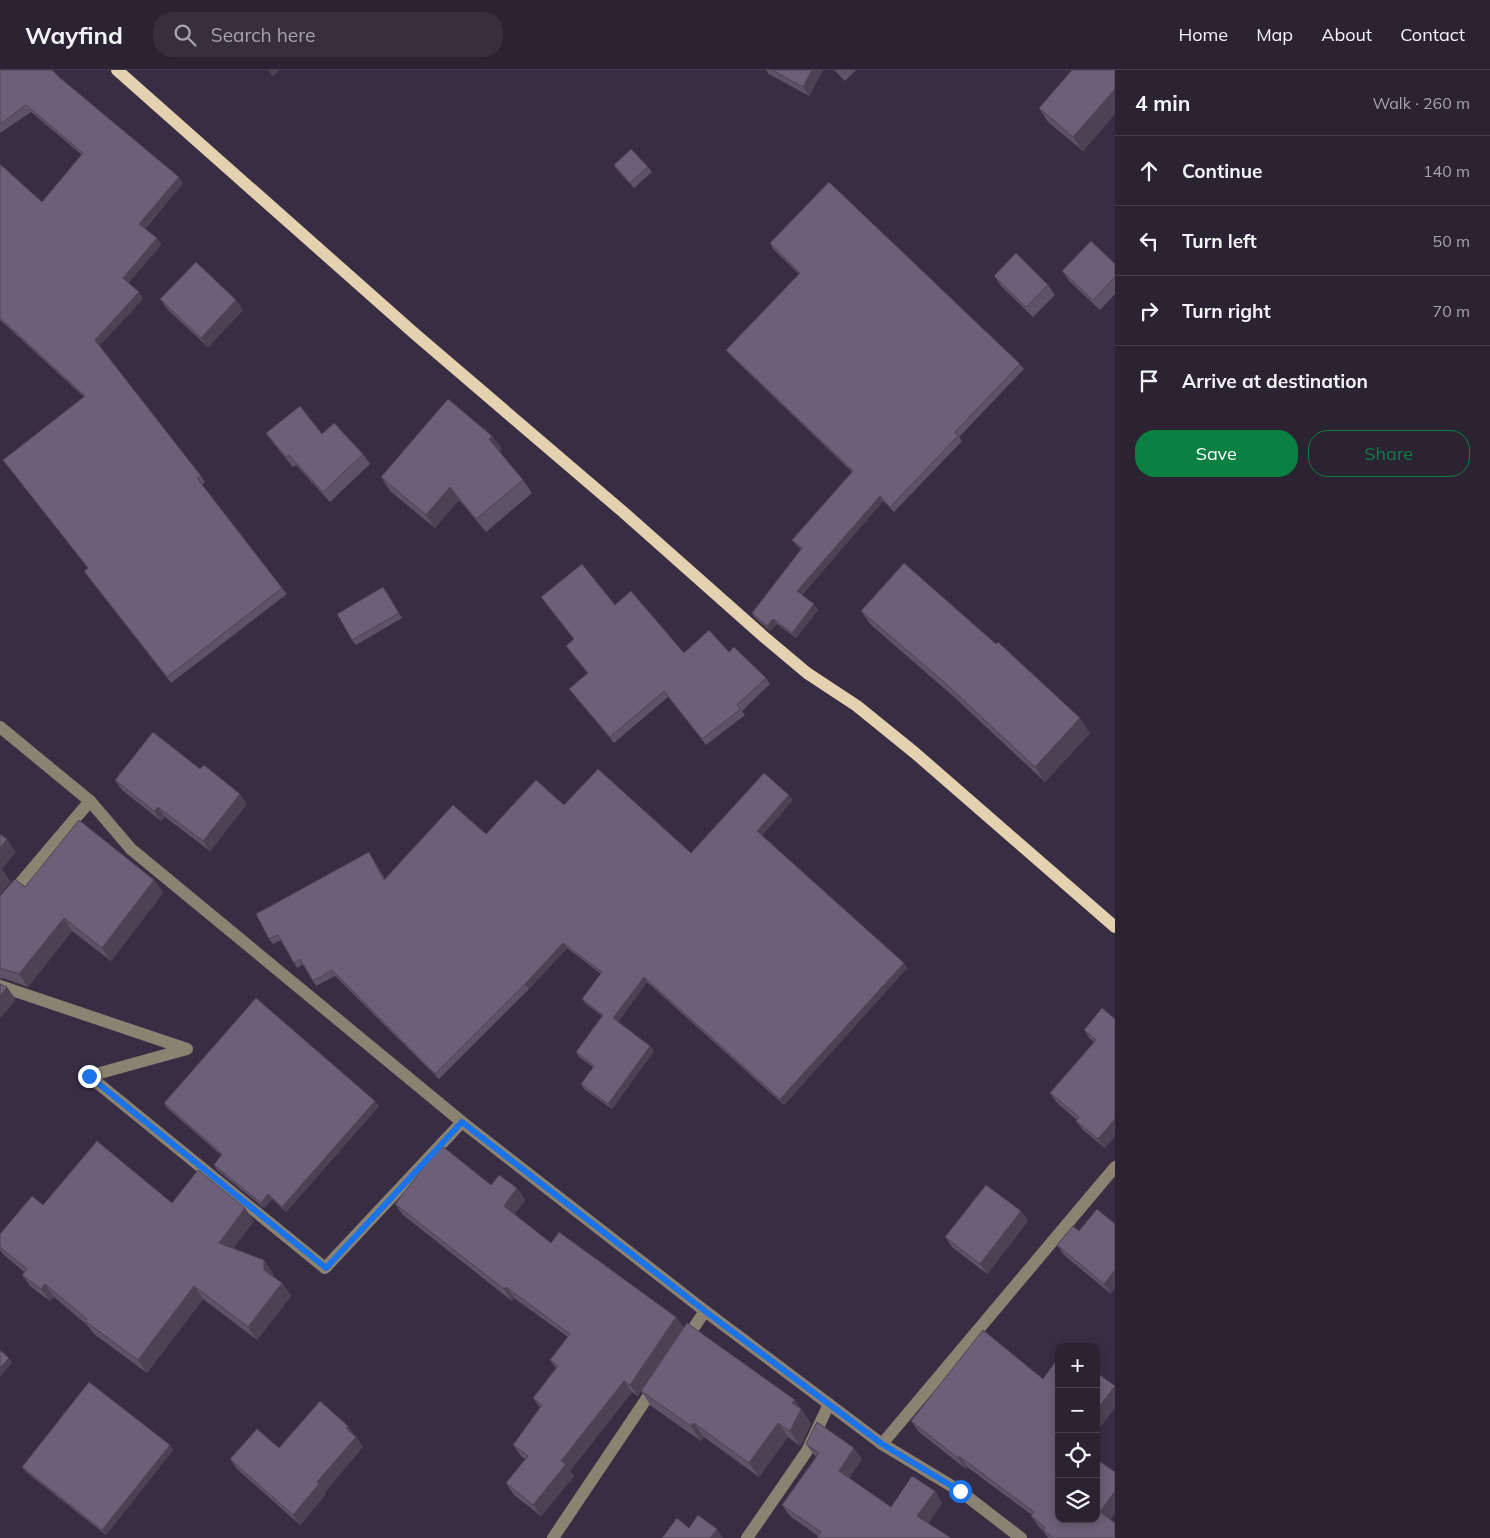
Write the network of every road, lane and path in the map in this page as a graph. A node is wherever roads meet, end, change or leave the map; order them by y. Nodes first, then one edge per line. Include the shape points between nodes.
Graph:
1 (117, 70) edge
2 (0, 726) edge
3 (90, 801) junction
4 (0, 907) edge
5 (1115, 927) edge
6 (0, 986) edge
7 (462, 1122) junction
8 (1115, 1167) edge
9 (705, 1311) junction
10 (678, 1352) edge
11 (662, 1376) edge
12 (829, 1404) junction
13 (882, 1444) junction
14 (553, 1538) edge
15 (747, 1538) edge
16 (1021, 1538) edge

1 - 5 main road via 763,636 915,753
2 - 3 street
3 - 4 street
3 - 7 street via 131,849
6 - 7 street via 187,1049 89,1076 326,1268
7 - 9 street
8 - 13 street
9 - 10 street
9 - 12 street
11 - 14 street
12 - 13 street
12 - 15 street via 807,1451
13 - 16 street via 960,1491

